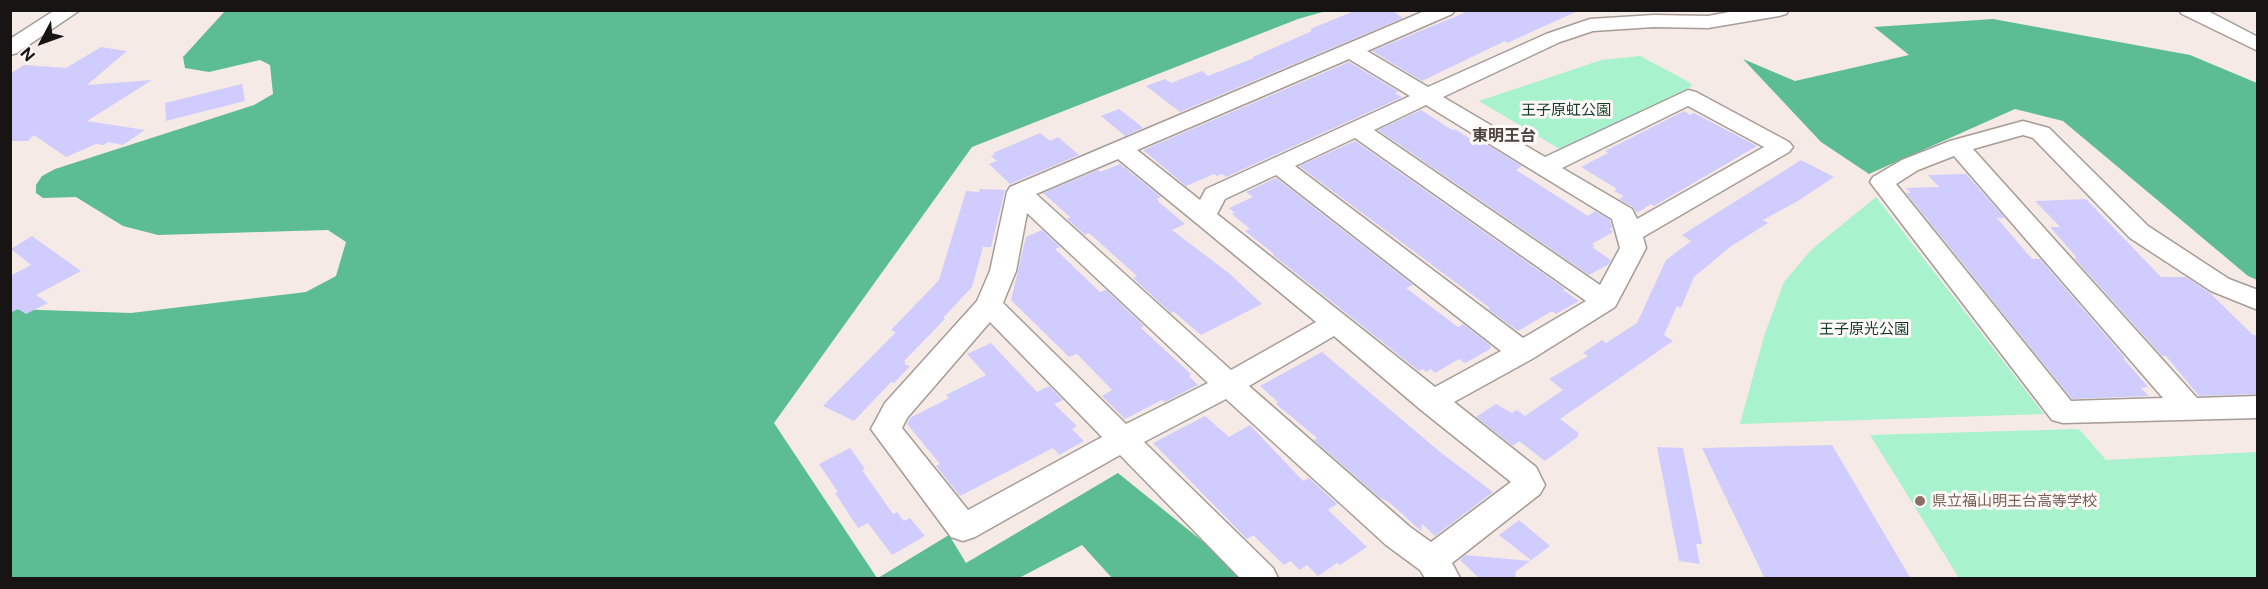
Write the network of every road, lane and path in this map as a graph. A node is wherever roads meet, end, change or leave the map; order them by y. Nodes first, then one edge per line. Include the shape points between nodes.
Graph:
1 (54, 10) edge
2 (70, 10) edge
3 (1445, 10) edge
4 (1779, 10) edge
5 (2189, 10) edge
6 (1581, 18) edge
7 (10, 36) edge
8 (2258, 45) edge
9 (10, 49) edge
10 (1350, 50) junction
11 (1428, 96) junction
12 (1356, 128) junction
13 (1958, 146) junction
14 (1119, 148) junction
15 (1277, 164) junction
16 (1544, 167) junction
17 (1019, 192) junction
18 (1204, 216) junction
19 (1630, 234) junction
20 (2220, 285) junction
21 (1605, 301) junction
22 (2258, 301) edge
23 (989, 305) junction
24 (2258, 323) edge
25 (1334, 324) junction
26 (1522, 352) junction
27 (1229, 385) junction
28 (1431, 402) junction
29 (2188, 407) junction
30 (2258, 407) edge
31 (1123, 439) junction
32 (1438, 569) edge
33 (1261, 579) edge

1 - 7 street
2 - 9 street
3 - 10 street
4 - 6 street via 1708,22
5 - 8 street
6 - 11 street via 1553,38
10 - 11 street
10 - 14 street
11 - 12 street
11 - 16 street
12 - 15 street
12 - 21 street
13 - 20 street via 2023,128 2041,133 2139,232
13 - 29 street
13 - 29 street via 1910,165 1882,182 2063,412
14 - 17 street
14 - 18 street
15 - 18 street via 1215,194
15 - 26 street
16 - 19 street via 1623,215
16 - 19 street via 1688,97 1781,147
17 - 23 street via 1003,271
17 - 27 street
18 - 25 street
19 - 21 street via 1633,248
20 - 22 street
20 - 24 street
21 - 26 street
23 - 31 street
23 - 31 street via 896,411 886,429 963,528
25 - 27 street
25 - 28 street
26 - 28 street
27 - 31 street
27 - 32 street
28 - 32 street via 1525,476 1530,485
29 - 30 street
31 - 33 street

